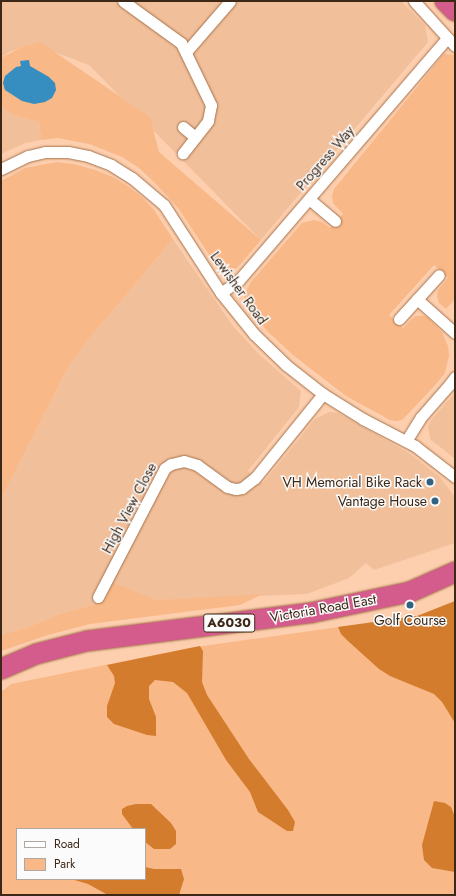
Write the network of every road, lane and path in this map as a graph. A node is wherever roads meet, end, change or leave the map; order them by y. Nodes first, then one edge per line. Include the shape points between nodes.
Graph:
1 (123, 1) edge
2 (230, 1) edge
3 (414, 1) edge
4 (445, 1) edge
5 (455, 11) edge
6 (451, 42) edge
7 (186, 52) junction
8 (183, 127) dead end
9 (195, 137) junction
10 (183, 153) dead end
11 (1, 169) edge
12 (309, 199) junction
13 (335, 221) dead end
14 (439, 275) dead end
15 (221, 293) junction
16 (417, 299) junction
17 (399, 319) dead end
18 (455, 333) edge
19 (455, 377) edge
20 (322, 394) junction
21 (406, 441) junction
22 (455, 477) edge
23 (455, 572) edge
24 (98, 597) dead end
25 (1, 669) edge

1 - 7 street via 172,35
2 - 7 street
3 - 6 street
4 - 5 highway
6 - 12 street, Progress Way
7 - 9 street via 211,105 208,121
8 - 9 street
9 - 10 street
11 - 15 street, Lewisher Road via 28,156 45,152 75,153 111,165 132,178 164,206
12 - 13 street
12 - 15 street, Progress Way via 239,280
14 - 16 street
15 - 20 street, Lewisher Road via 254,334
16 - 17 street
16 - 18 street
19 - 21 street via 450,386 420,417
20 - 21 street, Lewisher Road
20 - 24 street, High View Close via 255,478 242,488 227,487 197,465 184,461 165,468
21 - 22 street, Lewisher Road
23 - 25 highway, Victoria Road East / A6030 via 410,592 310,613 87,641 36,654

